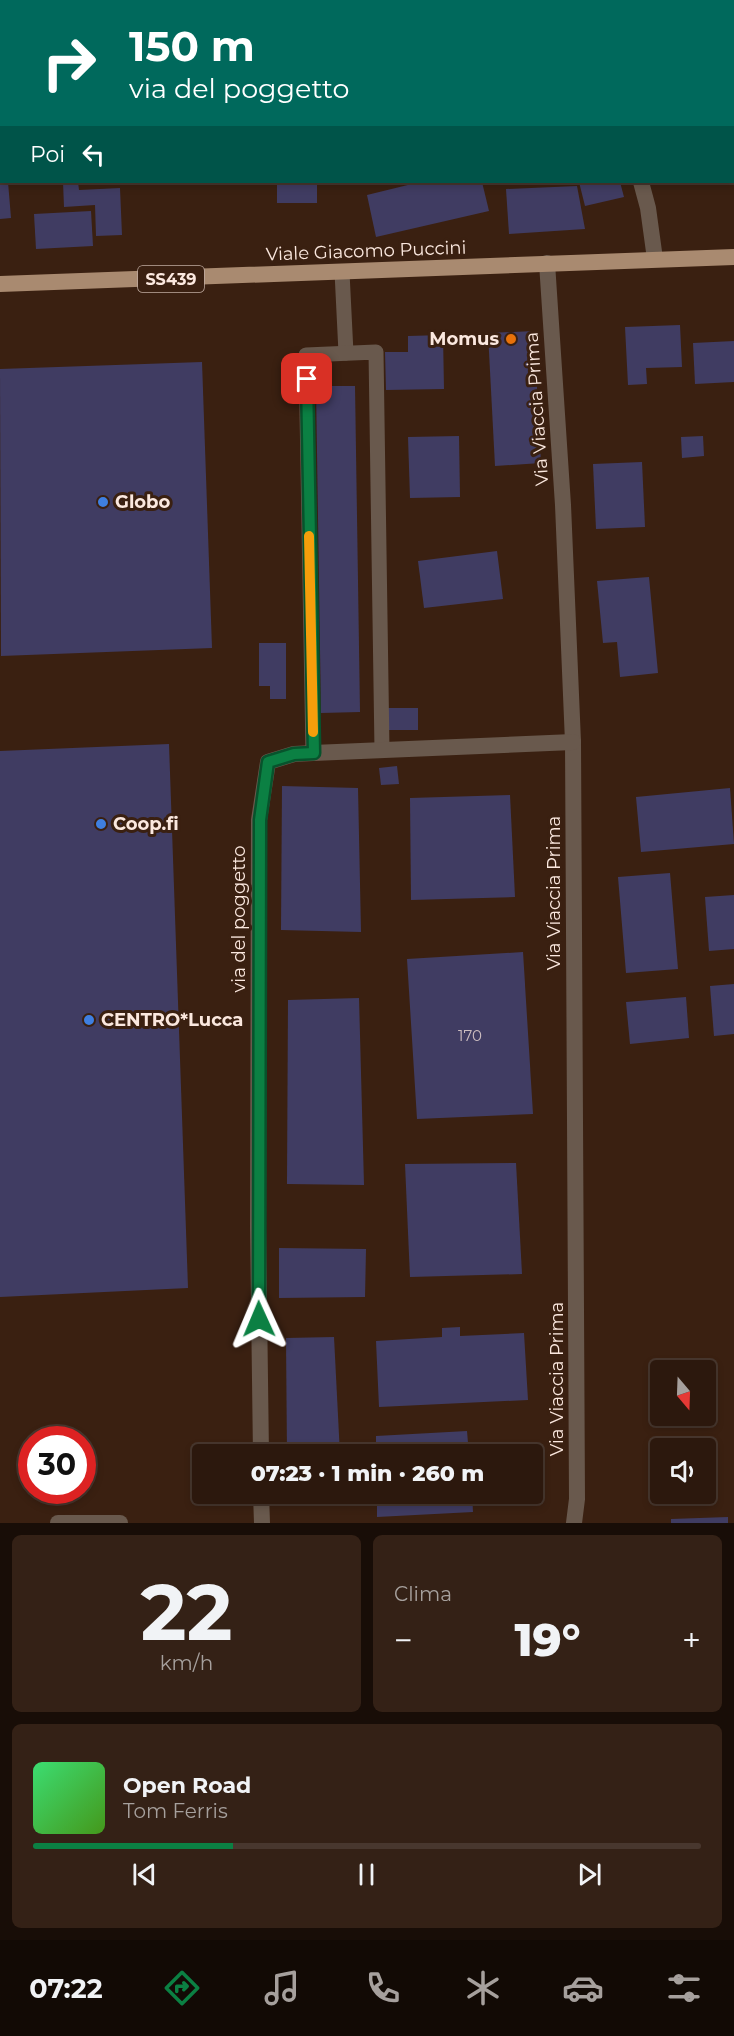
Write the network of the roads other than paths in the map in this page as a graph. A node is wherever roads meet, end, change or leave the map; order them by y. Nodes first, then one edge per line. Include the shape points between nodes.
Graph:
1 (641, 183) edge
2 (734, 257) edge
3 (655, 259) junction
4 (546, 263) junction
5 (342, 272) junction
6 (0, 284) edge
7 (346, 353) junction
8 (573, 742) junction
9 (382, 750) junction
10 (314, 753) junction
11 (261, 1444) edge
12 (261, 1504) edge
13 (58, 1523) edge
14 (120, 1523) edge
15 (262, 1523) edge
16 (574, 1523) edge

1 - 3 street
2 - 3 main road, Viale Giacomo Puccini / SS439
3 - 4 main road, Viale Giacomo Puccini / SS439
4 - 5 main road, Viale Giacomo Puccini / SS439
4 - 8 street, Via Viaccia Prima
5 - 6 main road, Viale Giacomo Puccini / SS439
5 - 7 lane
7 - 9 lane via 376,352
7 - 10 lane via 306,355
8 - 9 street, via del poggetto
8 - 16 street, Via Viaccia Prima via 577,1488
9 - 10 street, via del poggetto
10 - 11 street, via del poggetto via 268,762 260,820
12 - 15 street
13 - 14 street

